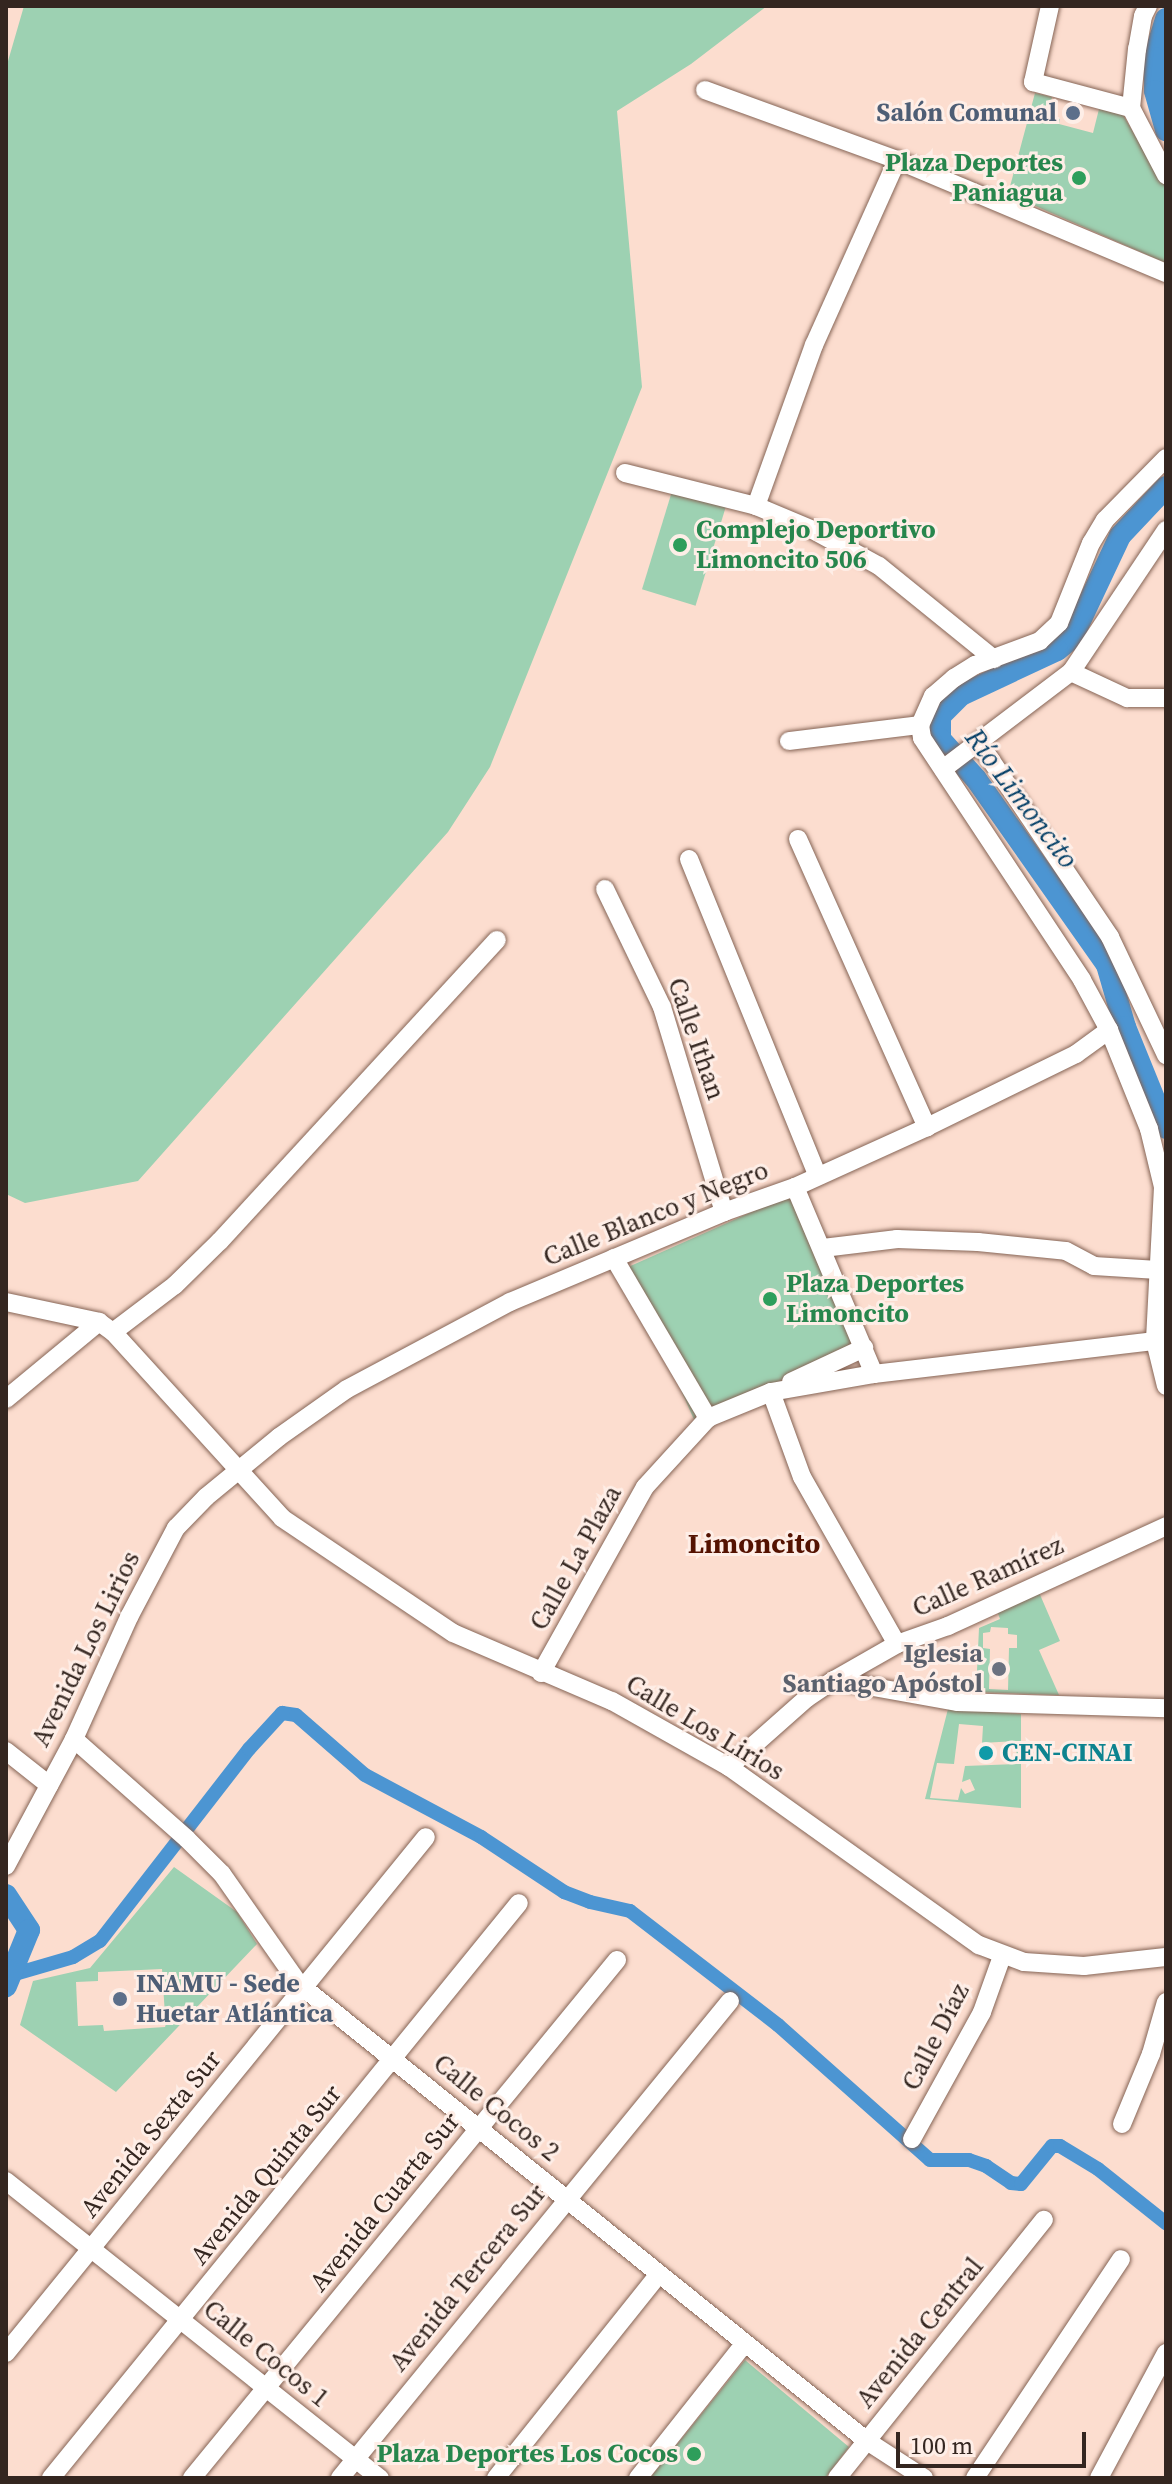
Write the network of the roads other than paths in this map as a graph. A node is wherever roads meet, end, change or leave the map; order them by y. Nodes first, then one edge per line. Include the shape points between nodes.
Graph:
1 (1050, 6) edge
2 (1148, 6) edge
3 (705, 90) dead end
4 (1131, 108) junction
5 (897, 160) junction
6 (1166, 175) edge
7 (1166, 273) edge
8 (1166, 458) edge
9 (625, 473) dead end
10 (756, 506) junction
11 (1166, 530) edge
12 (994, 659) junction
13 (1071, 672) junction
14 (1166, 698) edge
15 (920, 725) junction
16 (789, 741) dead end
17 (980, 744) junction
18 (943, 769) junction
19 (798, 839) dead end
20 (689, 859) dead end
21 (605, 889) dead end
22 (497, 940) dead end
23 (1109, 1030) junction
24 (1166, 1055) edge
25 (927, 1127) junction
26 (817, 1174) junction
27 (795, 1187) junction
28 (724, 1212) junction
29 (823, 1248) junction
30 (614, 1258) junction
31 (1158, 1270) junction
32 (6, 1302) edge
33 (106, 1327) junction
34 (1155, 1341) junction
35 (864, 1348) junction
36 (874, 1374) junction
37 (1166, 1386) edge
38 (771, 1392) junction
39 (6, 1399) edge
40 (708, 1418) junction
41 (237, 1471) junction
42 (1166, 1526) edge
43 (897, 1644) junction
44 (541, 1673) junction
45 (834, 1680) junction
46 (1166, 1708) edge
47 (74, 1739) junction
48 (6, 1751) edge
49 (729, 1767) junction
50 (49, 1785) junction
51 (426, 1837) dead end
52 (6, 1866) edge
53 (519, 1903) dead end
54 (1002, 1956) junction
55 (1166, 1957) edge
56 (617, 1960) dead end
57 (304, 1988) junction
58 (730, 2001) dead end
59 (1166, 2002) edge
60 (393, 2058) junction
61 (1122, 2124) dead end
62 (479, 2129) junction
63 (912, 2139) dead end
64 (6, 2181) edge
65 (566, 2199) junction
66 (1044, 2220) dead end
67 (91, 2248) junction
68 (1121, 2259) dead end
69 (659, 2274) junction
70 (183, 2320) junction
71 (745, 2343) junction
72 (6, 2353) edge
73 (1166, 2353) edge
74 (265, 2388) junction
75 (867, 2441) junction
76 (355, 2458) junction
77 (51, 2478) edge
78 (192, 2478) edge
79 (340, 2478) edge
80 (380, 2478) edge
81 (496, 2478) edge
82 (638, 2478) edge
83 (837, 2478) edge
84 (924, 2478) edge
85 (975, 2478) edge
86 (1099, 2478) edge

1 - 4 street via 1033,82
2 - 4 street
3 - 5 street
4 - 6 street
5 - 7 street
5 - 10 street via 814,345
8 - 12 street via 1105,520 1059,623 1040,641
9 - 10 street
10 - 12 street via 879,566
11 - 13 street
12 - 15 street via 954,678 933,696
13 - 14 street via 1127,698
13 - 17 street
15 - 16 street
15 - 18 street via 922,738
17 - 18 street
17 - 24 street via 1110,937
18 - 23 street via 1082,980
19 - 25 street
20 - 26 street
21 - 28 street, Calle Ithan via 662,1007
22 - 33 street via 220,1241 175,1285
23 - 25 street, Calle Blanco y Negro via 1076,1054
23 - 31 street via 1149,1129 1163,1187
25 - 26 street, Calle Blanco y Negro
26 - 27 street, Calle Blanco y Negro
27 - 28 street, Calle Blanco y Negro
27 - 29 street
28 - 30 street, Calle Blanco y Negro
29 - 31 street via 897,1239 978,1242 1066,1251 1094,1266
29 - 35 street
30 - 40 street
30 - 41 street, Calle Blanco y Negro via 510,1302 347,1389
31 - 34 street
32 - 33 street
33 - 39 street
33 - 41 street, Calle Los Lirios
34 - 36 street, Calle La Plaza
34 - 37 street
35 - 36 street
35 - 38 street
36 - 38 street, Calle La Plaza
38 - 40 street, Calle La Plaza
38 - 43 street via 802,1477
40 - 44 street, Calle La Plaza via 645,1487
41 - 44 street, Calle Los Lirios via 282,1518 377,1584 453,1633
41 - 47 street, Avenida Los Lirios via 176,1528
42 - 43 street, Calle Ramírez via 948,1626
43 - 45 street, Calle Ramírez
44 - 49 street, Calle Los Lirios via 612,1701
45 - 46 street via 958,1702
45 - 49 street, Calle Ramírez
47 - 50 street, Avenida Los Lirios
47 - 57 street, Calle Cocos 2 via 222,1874
48 - 50 street
49 - 54 street, Calle Los Lirios via 979,1945
50 - 52 street, Avenida Los Lirios
51 - 57 street, Avenida Sexta Sur
53 - 60 street, Avenida Quinta Sur
54 - 55 street, Calle Los Lirios via 1084,1966
54 - 63 street, Calle Díaz via 982,2012
56 - 62 street, Avenida Cuarta Sur
57 - 60 street, Calle Cocos 2
57 - 67 street, Avenida Sexta Sur
58 - 65 street, Avenida Tercera Sur
59 - 61 street
60 - 62 street, Calle Cocos 2
60 - 70 street, Avenida Quinta Sur
62 - 65 street, Calle Cocos 2
62 - 74 street, Avenida Cuarta Sur
64 - 67 street, Calle Cocos 1
65 - 69 street, Calle Cocos 2
65 - 76 street, Avenida Tercera Sur
66 - 75 street, Avenida Central
67 - 70 street, Calle Cocos 1
67 - 72 street, Avenida Sexta Sur
68 - 85 street
69 - 71 street, Calle Cocos 2
69 - 81 street
70 - 74 street, Calle Cocos 1
70 - 77 street, Avenida Quinta Sur
71 - 75 street, Calle Cocos 2
71 - 82 street
73 - 86 street
74 - 76 street, Calle Cocos 1
74 - 78 street, Avenida Cuarta Sur
75 - 83 street, Avenida Central
75 - 84 street, Calle Cocos 2
76 - 79 street, Avenida Tercera Sur
76 - 80 street, Calle Cocos 1

